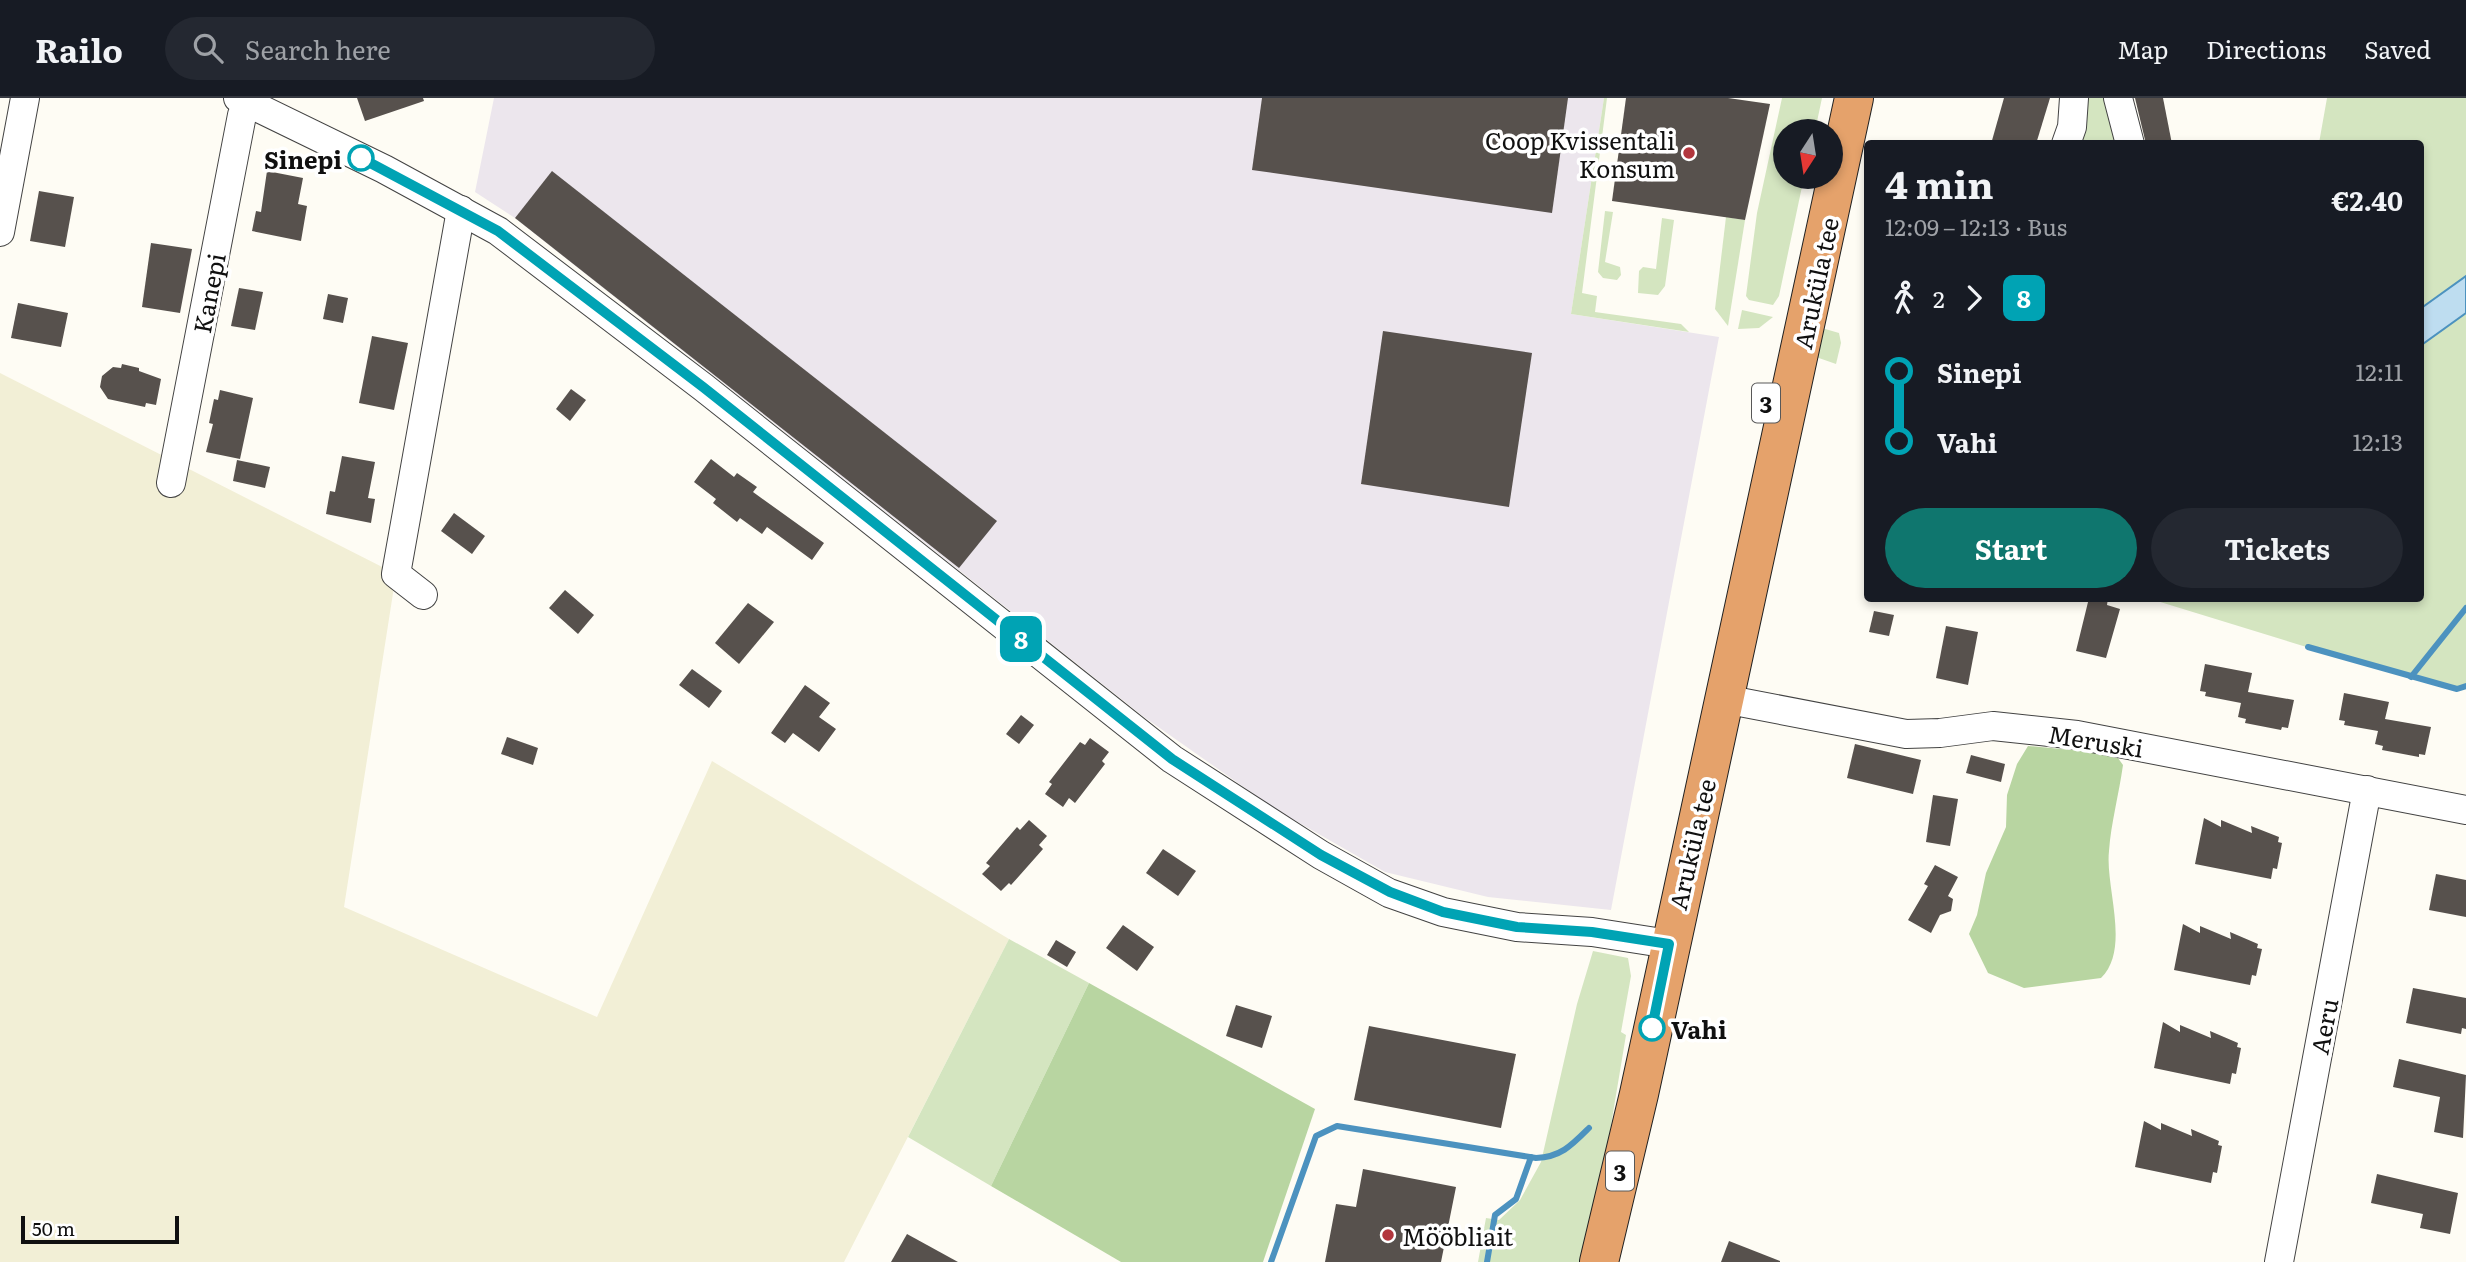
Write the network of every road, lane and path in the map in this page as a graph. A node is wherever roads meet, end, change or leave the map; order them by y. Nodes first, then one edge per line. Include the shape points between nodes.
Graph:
1 (25, 98) edge
2 (1832, 98) edge
3 (1854, 98) edge
4 (2074, 98) edge
5 (2118, 98) edge
6 (243, 100) edge
7 (1828, 119) edge
8 (2067, 140) edge
9 (2129, 140) edge
10 (1812, 189) edge
11 (461, 210) junction
12 (0, 232) edge
13 (171, 483) dead end
14 (423, 595) dead end
15 (1737, 631) junction
16 (1724, 699) junction
17 (2367, 790) junction
18 (2466, 810) edge
19 (1669, 944) junction
20 (1599, 1262) edge
21 (2279, 1262) edge

1 - 12 street
2 - 7 highway
3 - 15 highway, Aruküla tee / 3
4 - 8 street
5 - 9 street
6 - 11 street
6 - 13 street, Kanepi
10 - 15 highway, Aruküla tee / 3 via 1750,486
11 - 14 street via 397,574
11 - 19 street via 498,231 703,387 1172,759 1321,855 1390,892 1443,912 1517,927
15 - 16 highway, Aruküla tee / 3
16 - 17 street, Meruski via 1906,734 1993,726 2077,735
16 - 19 highway, Aruküla tee / 3
17 - 18 street, Meruski
17 - 21 street, Aeru
19 - 20 highway, Aruküla tee / 3

